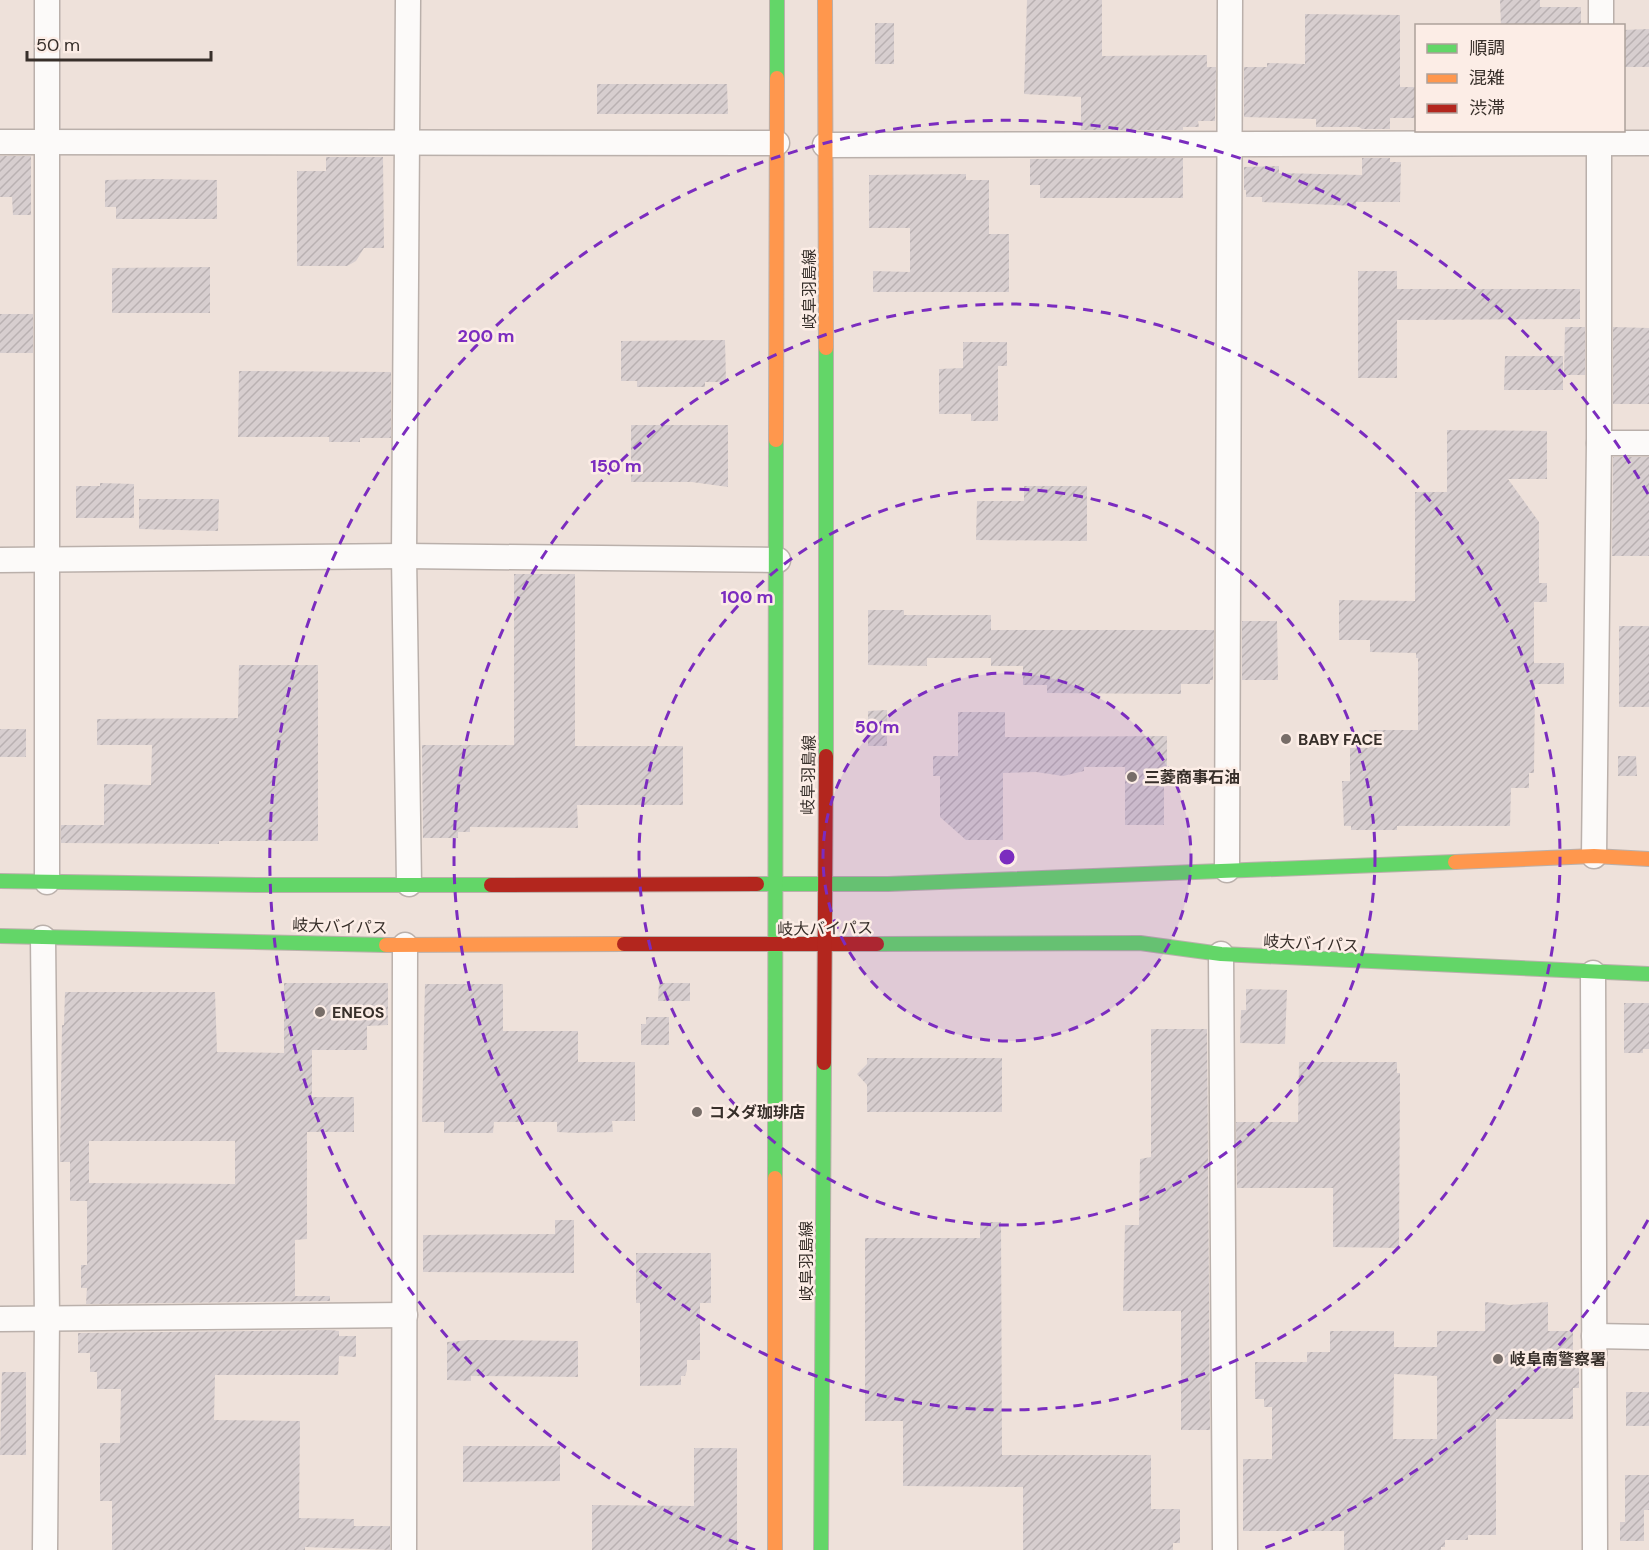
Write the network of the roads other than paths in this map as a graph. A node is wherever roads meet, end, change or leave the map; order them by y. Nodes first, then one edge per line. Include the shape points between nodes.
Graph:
1 (47, 0) edge
2 (408, 0) edge
3 (777, 0) edge
4 (825, 0) edge
5 (1230, 0) edge
6 (1601, 0) edge
7 (1601, 24) edge
8 (1599, 136) edge
9 (0, 142) edge
10 (48, 142) junction
11 (408, 142) junction
12 (1229, 142) junction
13 (777, 143) junction
14 (1649, 143) edge
15 (825, 145) junction
16 (1599, 443) junction
17 (1649, 443) edge
18 (405, 555) junction
19 (0, 560) edge
20 (46, 560) junction
21 (778, 560) junction
22 (1594, 856) junction
23 (1649, 859) edge
24 (1227, 870) junction
25 (0, 881) edge
26 (47, 882) junction
27 (409, 884) junction
28 (823, 884) junction
29 (775, 885) junction
30 (0, 936) edge
31 (43, 938) junction
32 (405, 945) junction
33 (823, 945) junction
34 (775, 946) junction
35 (1221, 954) junction
36 (1593, 973) junction
37 (1649, 974) edge
38 (405, 1315) junction
39 (0, 1318) edge
40 (47, 1318) junction
41 (1594, 1336) junction
42 (1649, 1337) edge
43 (45, 1550) edge
44 (404, 1550) edge
45 (775, 1550) edge
46 (821, 1550) edge
47 (1225, 1550) edge
48 (1595, 1550) edge

1 - 10 street
2 - 11 street
3 - 13 main road, 岐阜羽島線
4 - 15 main road, 岐阜羽島線
5 - 12 street
6 - 7 street
8 - 12 street
8 - 14 street
8 - 16 street
9 - 10 street
10 - 11 street
10 - 20 street
11 - 13 street
11 - 18 street
12 - 15 street
12 - 24 street
13 - 21 main road, 岐阜羽島線
15 - 28 main road, 岐阜羽島線 via 827,591
16 - 17 street
16 - 22 street
18 - 20 street
18 - 21 street
18 - 27 street
19 - 20 street
20 - 26 street
21 - 29 main road, 岐阜羽島線
22 - 23 main road
22 - 24 main road
24 - 28 main road
25 - 26 main road
26 - 27 main road
27 - 29 main road
28 - 29 main road
28 - 33 main road, 岐阜羽島線
29 - 34 main road, 岐阜羽島線
30 - 31 main road, 岐大バイパス
31 - 32 main road, 岐大バイパス
31 - 40 street
32 - 34 main road, 岐大バイパス
32 - 38 street
33 - 34 main road, 岐大バイパス
33 - 35 main road, 岐大バイパス via 1140,943
33 - 46 main road, 岐阜羽島線
34 - 45 main road, 岐阜羽島線
35 - 36 main road, 岐大バイパス
35 - 47 street
36 - 37 main road, 岐大バイパス
36 - 41 street
38 - 40 street
38 - 44 street
39 - 40 street
40 - 43 street
41 - 42 street
41 - 48 street

